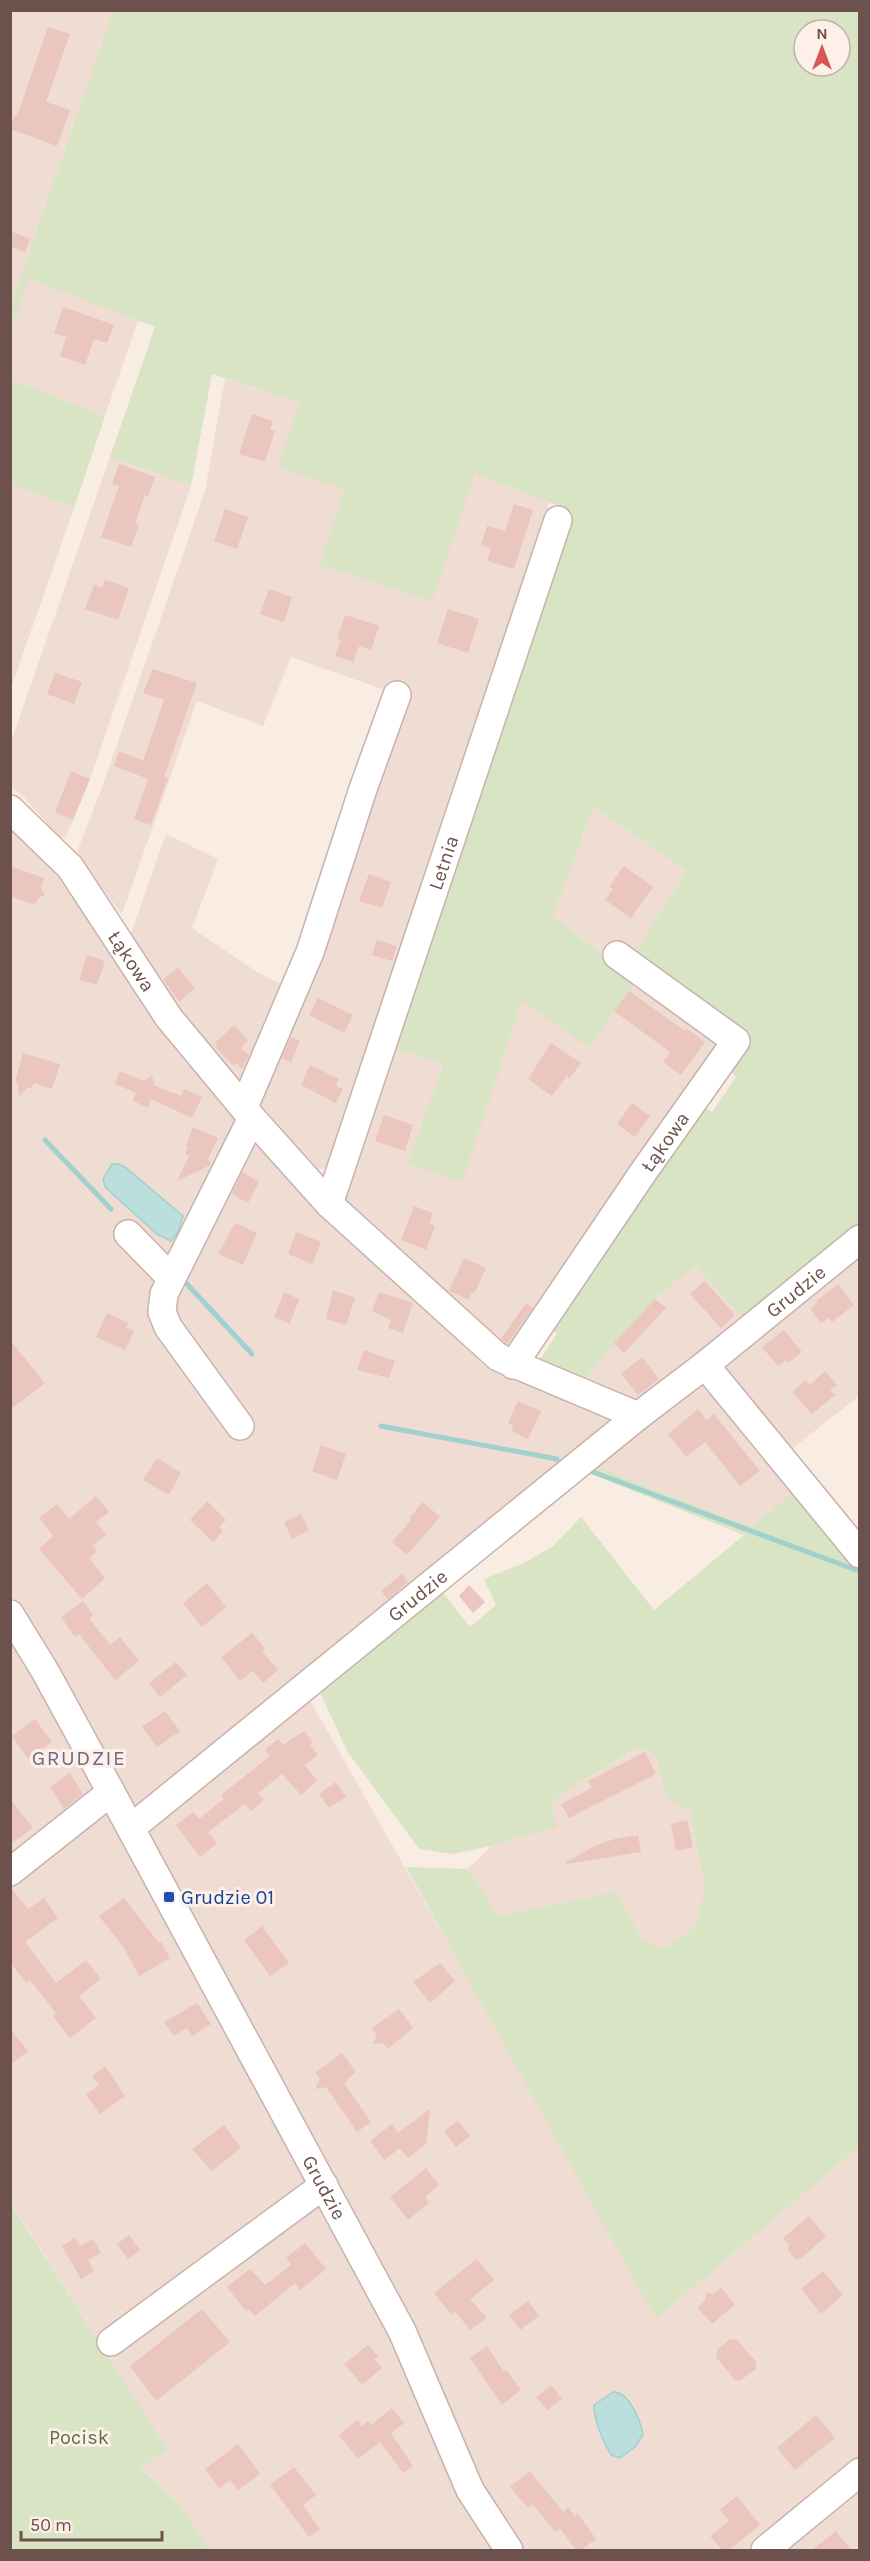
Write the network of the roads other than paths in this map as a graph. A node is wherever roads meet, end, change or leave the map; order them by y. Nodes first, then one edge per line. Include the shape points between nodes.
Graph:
1 (558, 520) dead end
2 (397, 695) dead end
3 (10, 809) edge
4 (617, 955) dead end
5 (248, 1113) junction
6 (329, 1204) junction
7 (128, 1234) dead end
8 (860, 1239) edge
9 (171, 1278) junction
10 (513, 1365) junction
11 (705, 1365) junction
12 (638, 1416) junction
13 (240, 1426) dead end
14 (860, 1554) edge
15 (10, 1614) edge
16 (111, 1792) junction
17 (131, 1828) junction
18 (10, 1872) edge
19 (324, 2185) junction
20 (111, 2342) dead end
21 (860, 2472) edge
22 (509, 2550) edge
23 (765, 2550) edge

1 - 6 street, Letnia
2 - 5 street via 310,952
3 - 5 street, Łąkowa via 70,867 169,1018
4 - 10 street, Łąkowa via 736,1041
5 - 6 street, Łąkowa
5 - 9 street
6 - 10 street, Łąkowa via 484,1347
7 - 9 street
8 - 11 street, Grudzie
9 - 13 street via 162,1312 168,1327
10 - 12 street, Łąkowa
11 - 12 street, Grudzie
11 - 14 street
12 - 17 street, Grudzie
15 - 16 street, Grudzie
16 - 17 street, Grudzie
16 - 18 street
17 - 19 street, Grudzie
19 - 20 street
19 - 22 street, Grudzie via 402,2331 470,2490
21 - 23 street

